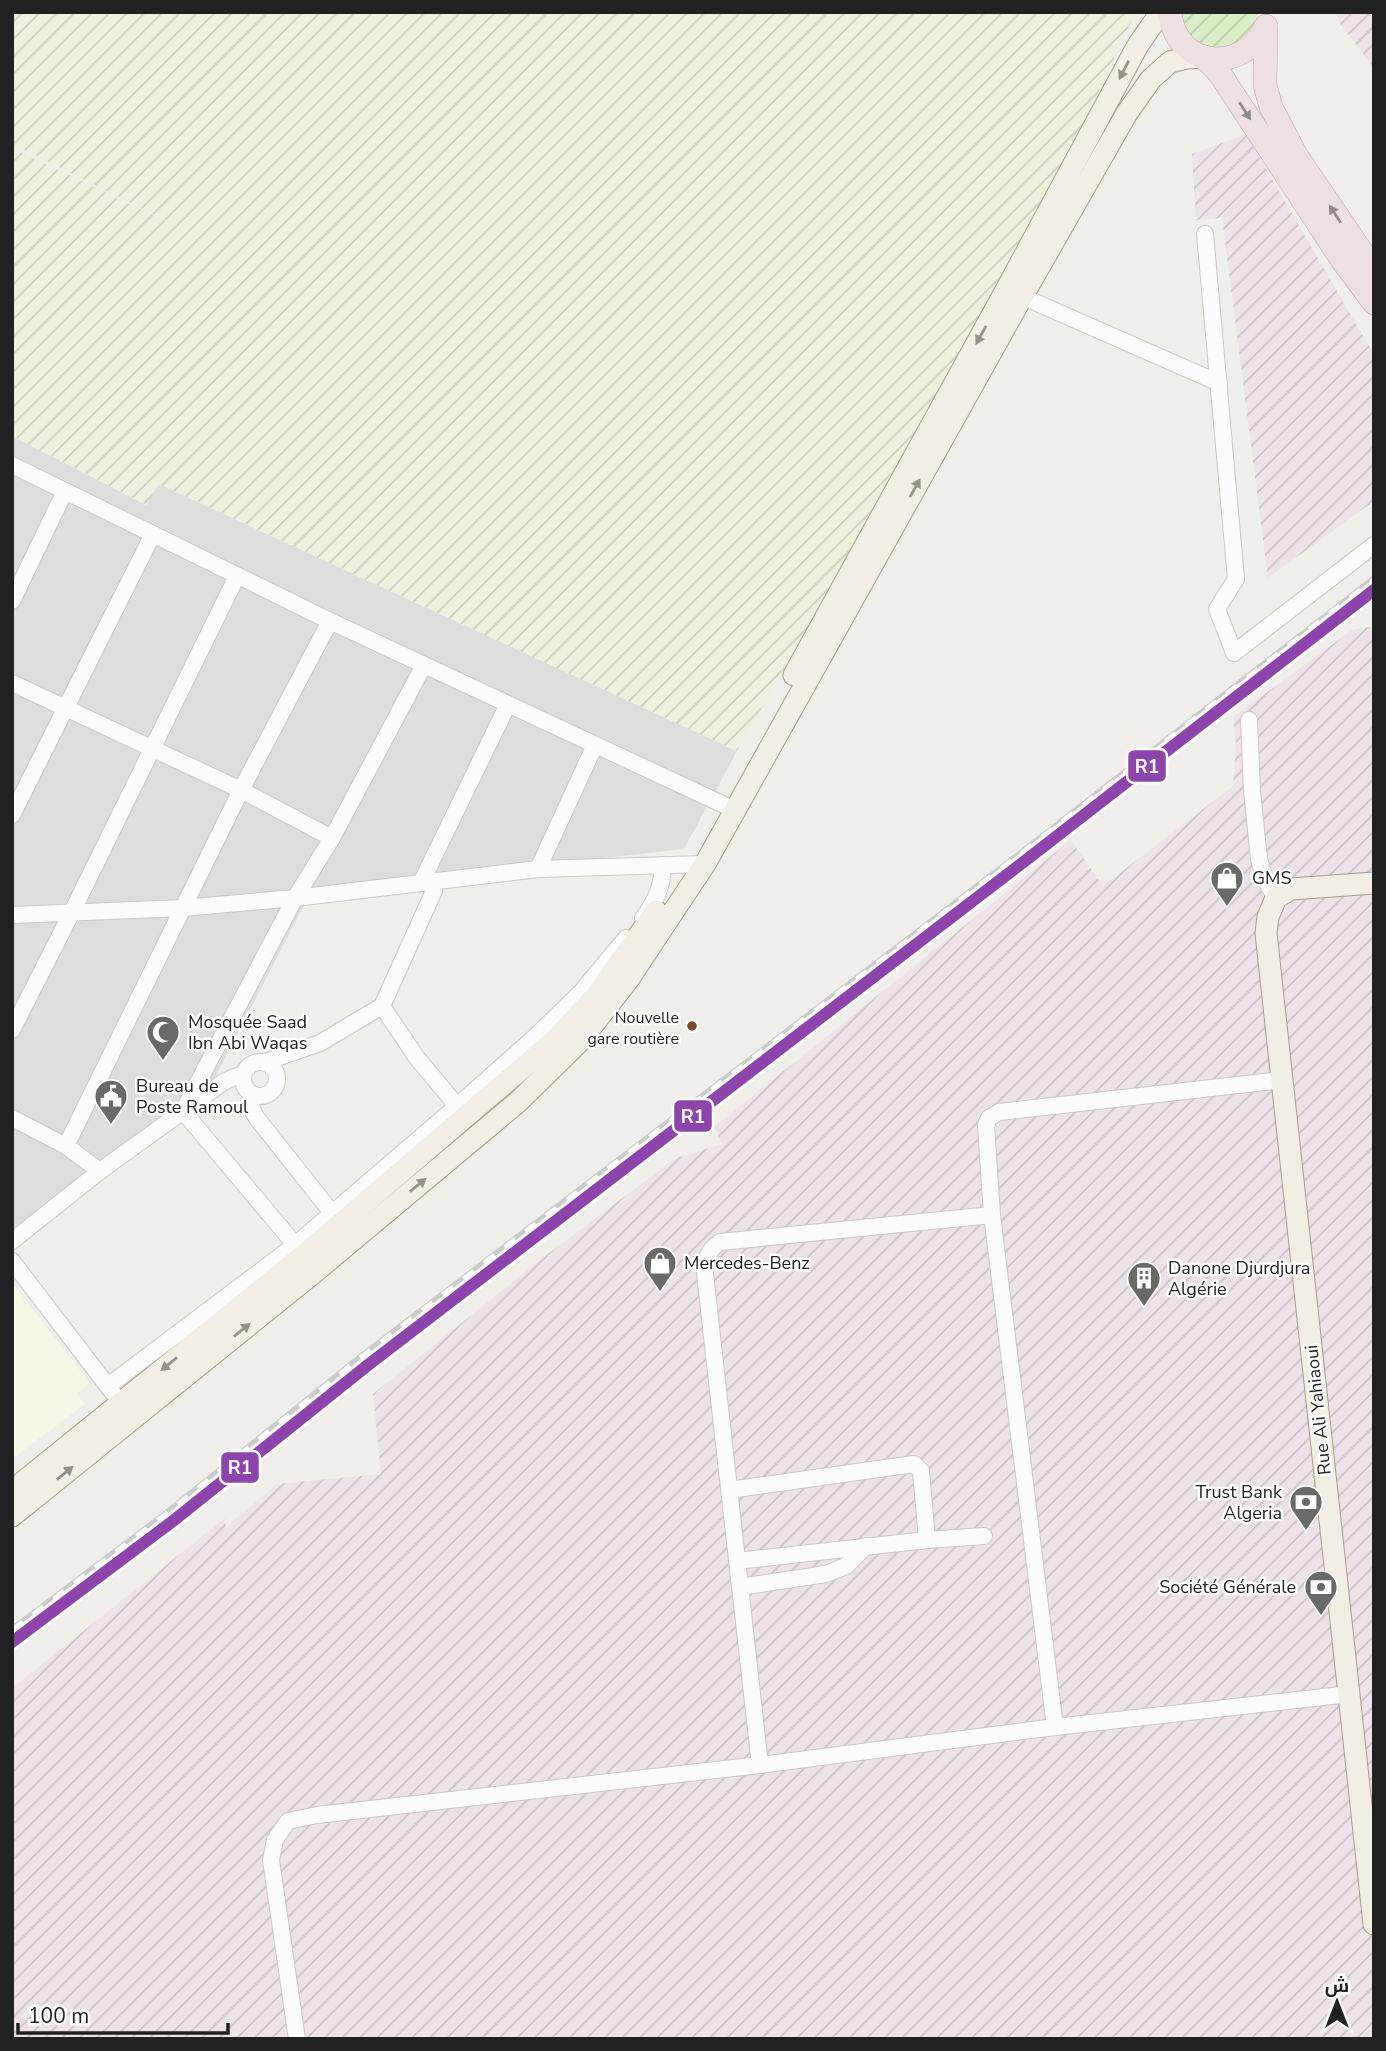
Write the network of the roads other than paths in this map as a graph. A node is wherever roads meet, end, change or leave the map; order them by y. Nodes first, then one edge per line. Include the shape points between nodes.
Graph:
1 (1161, 12) edge
2 (1170, 12) edge
3 (1267, 20) edge
4 (1204, 57) junction
5 (1205, 234) dead end
6 (1374, 270) edge
7 (1014, 293) junction
8 (1374, 303) edge
9 (1219, 383) junction
10 (12, 465) edge
11 (65, 491) junction
12 (153, 534) junction
13 (1374, 545) edge
14 (237, 576) junction
15 (12, 601) edge
16 (330, 621) junction
17 (424, 665) junction
18 (12, 683) edge
19 (508, 704) junction
20 (66, 708) junction
21 (1249, 720) dead end
22 (595, 745) junction
23 (151, 748) junction
24 (241, 790) junction
25 (729, 807) junction
26 (12, 815) edge
27 (332, 838) junction
28 (697, 864) junction
29 (662, 865) junction
30 (538, 869) junction
31 (1374, 883) edge
32 (427, 887) junction
33 (295, 898) junction
34 (1276, 898) junction
35 (182, 908) junction
36 (72, 912) junction
37 (12, 915) edge
38 (382, 1006) junction
39 (12, 1030) edge
40 (265, 1062) junction
41 (243, 1075) junction
42 (1282, 1080) junction
43 (252, 1094) junction
44 (183, 1111) junction
45 (462, 1112) junction
46 (12, 1118) edge
47 (66, 1146) junction
48 (100, 1171) junction
49 (332, 1213) junction
50 (992, 1215) junction
51 (12, 1241) edge
52 (305, 1257) junction
53 (12, 1261) edge
54 (108, 1386) junction
55 (121, 1403) junction
56 (729, 1490) junction
57 (12, 1491) edge
58 (12, 1516) edge
59 (984, 1536) dead end
60 (928, 1540) junction
61 (866, 1546) junction
62 (737, 1561) junction
63 (740, 1587) junction
64 (1350, 1695) junction
65 (1055, 1727) junction
66 (760, 1765) junction
67 (1374, 1924) edge
68 (297, 2039) edge

1 -> 7 main road via 1138,45
2 - 4 highway via 1179,38
3 - 4 highway via 1258,40 1241,54 1219,60
6 -> 3 highway via 1297,155 1271,107 1265,85
4 - 7 main road via 1170,62 1151,79
4 -> 8 highway
5 - 9 street
7 - 9 street
7 - 25 main road
9 - 13 street via 1236,579 1217,609 1234,653
10 - 11 street
11 - 12 street
11 - 15 street
12 - 14 street
12 - 20 street
14 - 16 street
14 - 23 street
16 - 17 street
16 - 24 street
17 - 19 street
17 - 27 street
18 - 20 street
19 - 22 street
19 - 32 street
20 - 23 street
20 - 26 street
21 - 34 street via 1259,859
22 - 25 street
22 - 30 street
23 - 24 street
23 - 36 street
24 - 27 street
24 - 35 street
25 - 28 main road
27 - 33 street
28 - 29 street
28 - 45 main road via 596,996 554,1041
52 -> 28 main road via 518,1102 581,1040 628,980
29 - 30 street
29 - 45 street via 663,879 650,908 581,992
30 - 32 street
31 - 34 main road via 1291,889
32 - 33 street
32 - 38 street
33 - 35 street
33 - 44 street
34 - 42 main road, Rue Ali Yahiaoui via 1266,933
35 - 36 street
35 - 47 street
36 - 37 street
36 - 39 street
38 - 40 street via 320,1043
38 - 45 street
40 - 41 street via 248,1065
40 - 43 street via 277,1073 276,1085 269,1094
41 - 43 street via 244,1086
41 - 44 street via 222,1083
42 - 50 street via 999,1112 986,1125
42 - 64 main road, Rue Ali Yahiaoui
43 - 49 street via 256,1117
44 - 48 street
44 - 52 street
45 - 49 street
45 - 52 main road
46 - 47 street
47 - 48 street
48 - 51 street
49 - 52 street
50 - 56 street via 720,1242 710,1250 705,1274
50 - 65 street
52 - 54 street
52 -> 55 main road
58 -> 52 main road
53 - 54 street
54 - 55 street
55 - 57 main road
56 - 60 street via 914,1464 921,1471
56 - 62 street
59 - 60 street
60 - 61 street
61 - 62 street
61 - 63 street via 846,1566 826,1574
62 - 63 street
63 - 66 street
64 - 65 street
64 - 67 main road, Rue Ali Yahiaoui
65 - 66 street
66 - 68 street via 288,1821 275,1840 271,1860

